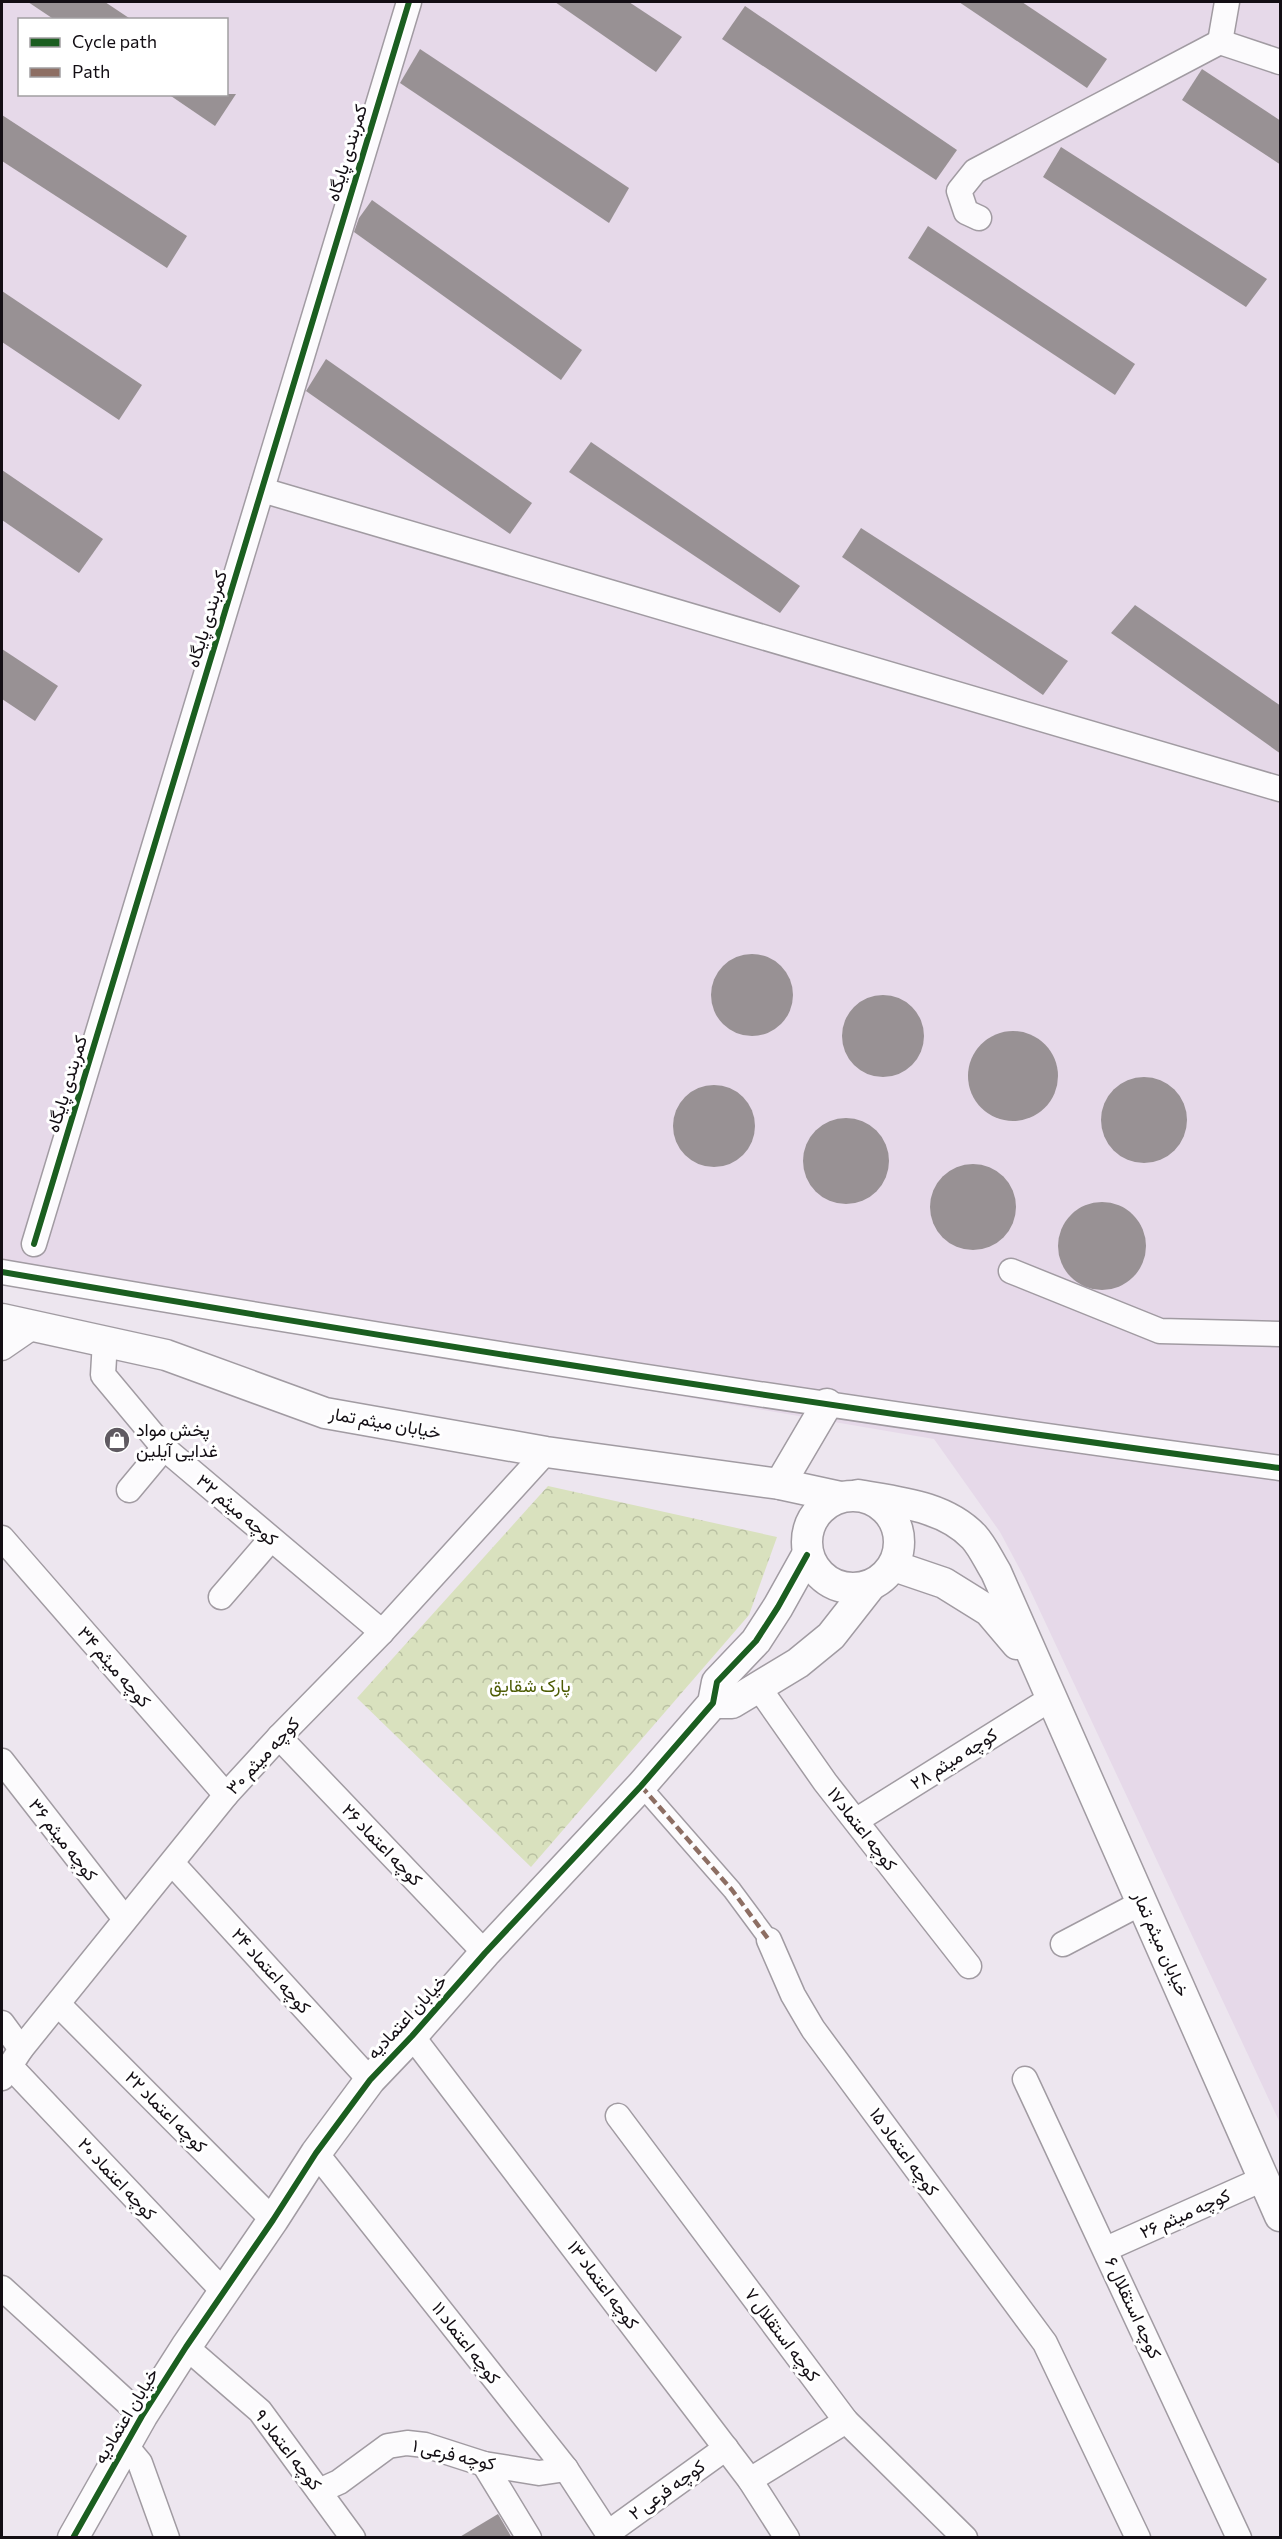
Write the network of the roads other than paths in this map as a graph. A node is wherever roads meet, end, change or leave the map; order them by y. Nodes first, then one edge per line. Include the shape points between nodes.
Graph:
1 (409, 2) edge
2 (1227, 2) edge
3 (1220, 42) junction
4 (1281, 62) edge
5 (979, 218) dead end
6 (262, 490) junction
7 (1281, 789) edge
8 (34, 1244) dead end
9 (2, 1272) edge
10 (1011, 1272) dead end
11 (2, 1319) edge
12 (34, 1326) junction
13 (1281, 1334) edge
14 (105, 1341) junction
15 (2, 1348) edge
16 (827, 1404) junction
17 (164, 1448) junction
18 (546, 1452) junction
19 (1281, 1468) edge
20 (780, 1484) junction
21 (129, 1490) dead end
22 (849, 1496) junction
23 (2, 1538) edge
24 (271, 1539) junction
25 (807, 1546) junction
26 (894, 1566) junction
27 (871, 1585) junction
28 (221, 1597) dead end
29 (382, 1632) junction
30 (1046, 1685) junction
31 (759, 1688) junction
32 (713, 1703) junction
33 (279, 1737) junction
34 (2, 1761) edge
35 (641, 1786) junction
36 (226, 1795) junction
37 (857, 1820) junction
38 (172, 1863) junction
39 (1143, 1902) junction
40 (125, 1919) junction
41 (769, 1940) joint
42 (1063, 1944) dead end
43 (485, 1953) junction
44 (969, 1966) dead end
45 (58, 2004) junction
46 (2, 2023) edge
47 (412, 2036) junction
48 (11, 2065) edge
49 (1025, 2079) dead end
50 (370, 2080) junction
51 (618, 2116) dead end
52 (316, 2153) junction
53 (1263, 2179) junction
54 (1281, 2216) edge
55 (273, 2220) junction
56 (1106, 2249) junction
57 (2, 2288) edge
58 (224, 2292) junction
59 (186, 2347) junction
60 (142, 2416) junction
61 (846, 2421) junction
62 (726, 2448) junction
63 (120, 2454) junction
64 (484, 2464) junction
65 (566, 2469) junction
66 (750, 2480) junction
67 (319, 2491) junction
68 (610, 2535) edge
69 (73, 2538) edge
70 (151, 2538) edge
71 (166, 2538) edge
72 (353, 2538) edge
73 (529, 2538) edge
74 (787, 2538) edge
75 (965, 2538) edge
76 (1138, 2538) edge
77 (1239, 2538) edge

1 - 6 street, کمربندی پایگاه
2 - 3 street
3 - 4 street
3 - 5 street via 975,171 959,191 966,212
6 - 7 street
6 - 8 street, کمربندی پایگاه
9 - 16 street
10 - 13 street via 1160,1331
11 - 12 street, خیابان میثم تمار
12 - 14 street, خیابان میثم تمار
12 - 15 street
14 - 17 street, کوچه میثم ۳۲ via 103,1375
14 - 18 street, خیابان میثم تمار via 166,1355 325,1413
16 - 19 street
16 - 20 street
17 - 21 street
17 - 24 street, کوچه میثم ۳۲
18 - 20 street, خیابان میثم تمار
18 - 29 street, کوچه میثم ۳۰
20 - 22 street, خیابان میثم تمار
20 - 25 street via 796,1511
22 - 25 street via 823,1505 812,1519
22 - 26 street via 875,1501 890,1514 898,1530
22 - 30 street, خیابان میثم تمار via 920,1506 954,1521 974,1537 996,1572
23 - 36 street, کوچه میثم ۳۴
24 - 28 street
24 - 29 street, کوچه میثم ۳۲
25 - 27 street via 816,1571 830,1583 847,1589
25 - 32 street, خیابان اعتمادیه via 778,1608 756,1641 717,1682
26 - 27 street
26 - 30 street, خیابان میثم تمار via 944,1583 989,1611
27 - 31 street via 831,1636
29 - 33 street, کوچه میثم ۳۰
30 - 37 street, کوچه میثم ۲۸
30 - 39 street, خیابان میثم تمار
31 - 32 street via 732,1703
31 - 37 street, کوچه اعتماد۱۷ via 825,1782
32 - 35 street, خیابان اعتمادیه
33 - 36 street, کوچه میثم ۳۰
33 - 43 street, کوچه اعتماد ۲۶
34 - 40 street, کوچه میثم ۳۶
35 - 41 street, کوچه اعتماد ۱۵ via 732,1890
35 - 43 street, خیابان اعتمادیه
36 - 38 street, کوچه میثم ۳۰
37 - 44 street, کوچه اعتماد۱۷
38 - 40 street, کوچه میثم ۳۰
38 - 50 street, کوچه اعتماد ۲۴
39 - 42 street
39 - 53 street, خیابان میثم تمار
40 - 45 street, کوچه میثم ۳۰
41 - 76 street, کوچه اعتماد ۱۵ via 813,2029 1045,2343
43 - 47 street, خیابان اعتمادیه
45 - 48 street, کوچه میثم ۳۰
45 - 55 street, کوچه اعتماد ۲۲
46 - 48 street, کوچه اعتماد ۲۰
47 - 50 street, خیابان اعتمادیه
47 - 62 street, کوچه اعتماد ۱۳
48 - 58 street, کوچه اعتماد ۲۰
49 - 56 street, کوچه استقلال ۶
50 - 52 street, خیابان اعتمادیه
51 - 61 street, کوچه استقلال ۷
52 - 55 street, خیابان اعتمادیه
52 - 65 street, کوچه اعتماد ۱۱
53 - 54 street, خیابان میثم تمار
53 - 56 street, کوچه میثم ۲۶
55 - 58 street, خیابان اعتمادیه
56 - 77 street, کوچه استقلال ۶
57 - 60 street
58 - 59 street, خیابان اعتمادیه
59 - 60 street, خیابان اعتمادیه
59 - 67 street, کوچه اعتماد ۹ via 260,2411
60 - 63 street, خیابان اعتمادیه
61 - 66 street
61 - 75 street, کوچه استقلال ۷
62 - 66 street, کوچه اعتماد ۱۳
62 - 68 street, کوچه فرعی ۲
63 - 69 street, خیابان اعتمادیه
63 - 70 street
63 - 71 street via 140,2463
64 - 65 street, کوچه فرعی ۱ via 539,2473
64 - 67 street, کوچه فرعی ۱ via 425,2445 388,2446 339,2482
64 - 73 street
65 - 68 street, کوچه اعتماد ۱۱
66 - 74 street, کوچه اعتماد ۱۳
67 - 72 street, کوچه اعتماد ۹

